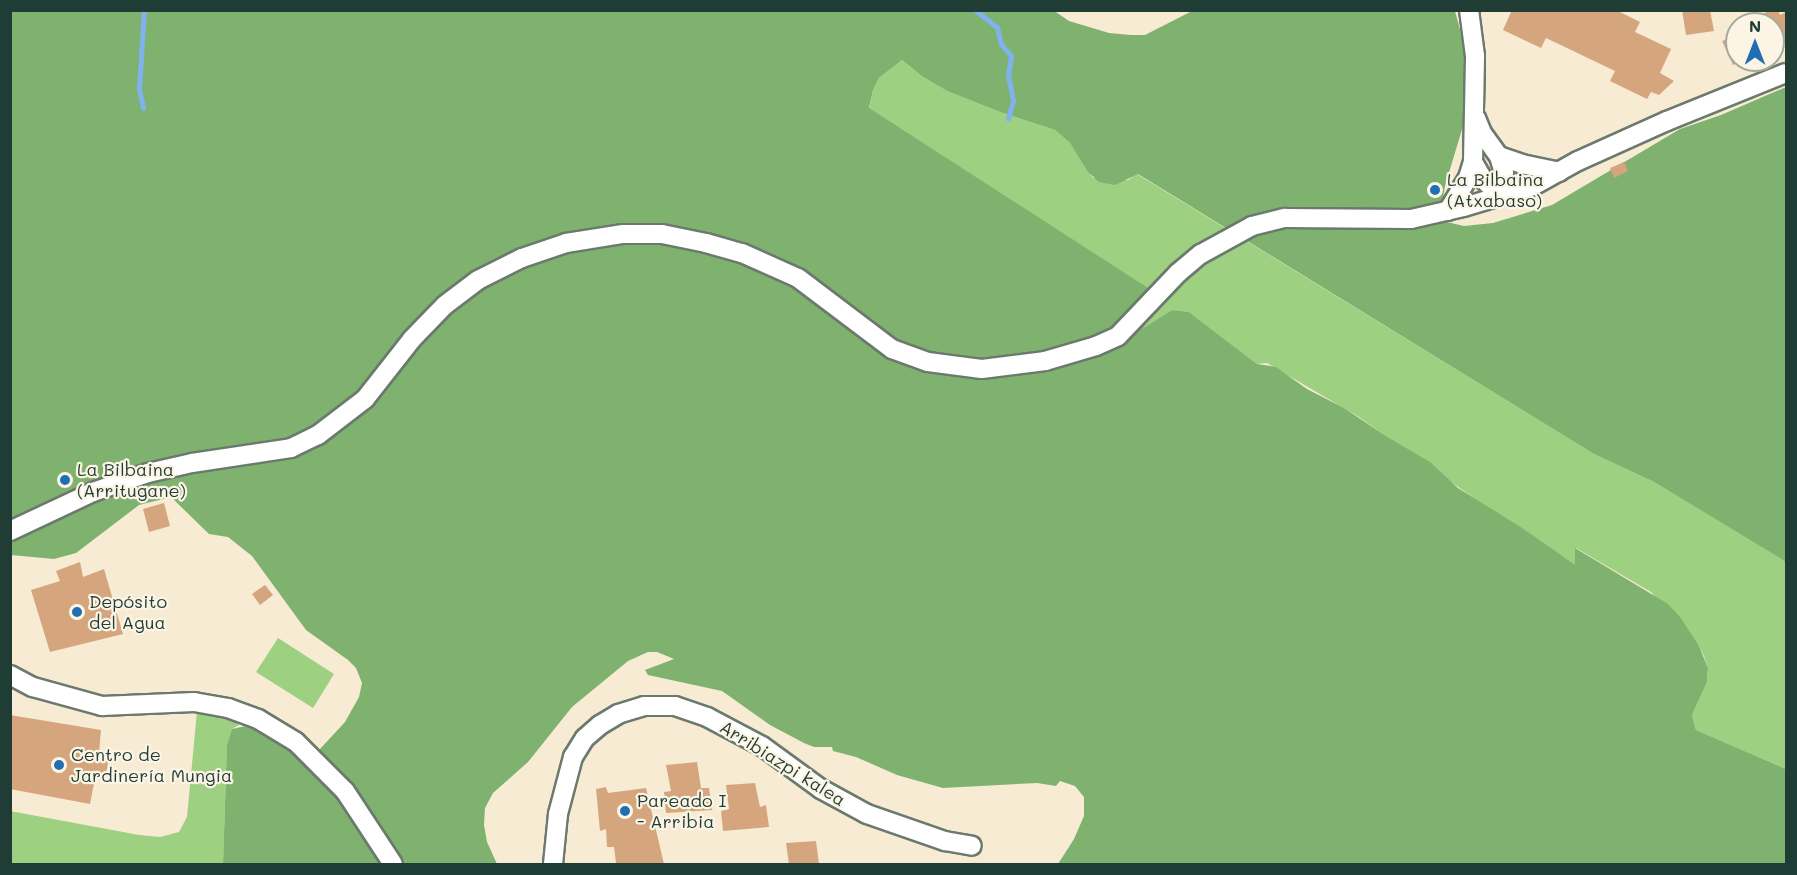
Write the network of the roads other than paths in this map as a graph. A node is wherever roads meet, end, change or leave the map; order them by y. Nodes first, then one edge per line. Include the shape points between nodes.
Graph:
1 (1469, 10) edge
2 (1786, 73) edge
3 (1786, 83) edge
4 (1711, 104) junction
5 (1474, 114) junction
6 (1499, 156) junction
7 (1473, 162) junction
8 (1559, 172) junction
9 (1500, 196) junction
10 (1448, 211) junction
11 (10, 531) edge
12 (10, 675) edge
13 (972, 846) dead end
14 (393, 864) edge
15 (553, 864) edge

1 - 5 street via 1475,56
2 - 4 street
3 - 4 street
4 - 8 street
5 - 6 street
5 - 7 street
6 - 8 street
6 - 9 street via 1504,173
7 - 9 street
7 - 10 street
8 - 9 street via 1533,186
9 - 10 street
10 - 11 street via 1411,219 1285,218 1252,226 1201,254 1118,336 1045,362 982,369 928,362 892,349 798,278 742,254 662,234 623,234 566,243 522,258 478,280 445,305 364,399 318,435 291,448 148,473 93,492
12 - 14 street via 33,687 102,706 194,702 258,719 296,742 345,791
13 - 15 street, Arribiazpi kalea via 945,841 867,814 821,789 762,746 707,717 675,706 644,706 600,725 585,738 573,757 558,814

